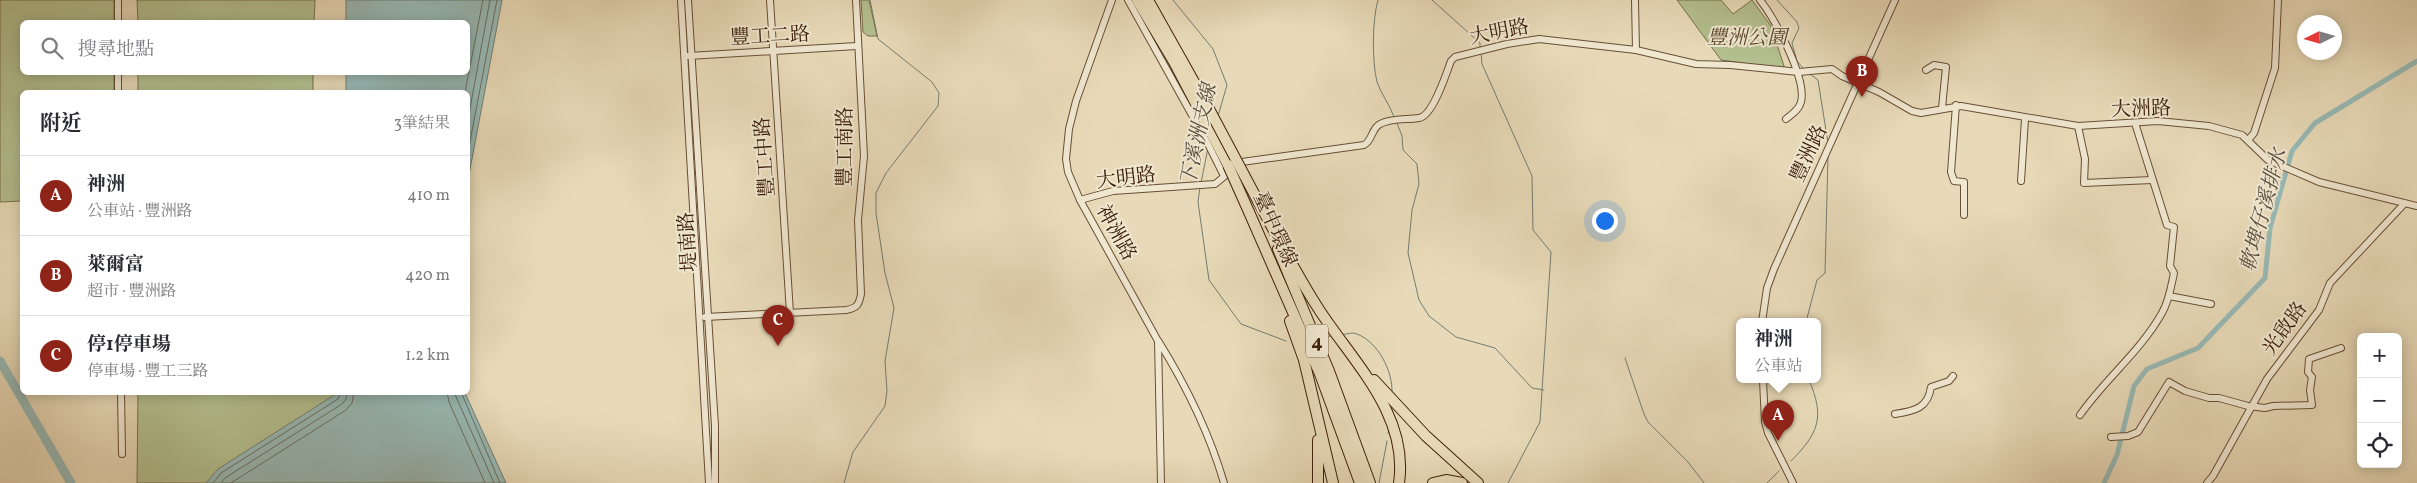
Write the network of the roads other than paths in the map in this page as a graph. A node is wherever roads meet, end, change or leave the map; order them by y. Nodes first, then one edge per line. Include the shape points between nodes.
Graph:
1 (118, 0) edge
2 (681, 0) edge
3 (688, 0) edge
4 (770, 0) edge
5 (856, 0) edge
6 (1112, 0) edge
7 (1128, 0) edge
8 (1137, 0) edge
9 (1148, 0) edge
10 (1153, 0) edge
11 (1635, 0) edge
12 (1760, 0) edge
13 (1895, 0) edge
14 (2278, 0) edge
15 (118, 20) edge
16 (857, 46) junction
17 (1636, 50) junction
18 (774, 52) junction
19 (688, 56) junction
20 (1926, 70) dead end
21 (1799, 72) junction
22 (118, 75) edge
23 (1858, 83) junction
24 (118, 90) edge
25 (1956, 105) junction
26 (1942, 108) junction
27 (1786, 119) dead end
28 (2025, 119) junction
29 (2135, 123) junction
30 (2078, 126) junction
31 (2248, 140) junction
32 (1242, 162) junction
33 (1224, 176) junction
34 (2152, 180) junction
35 (2021, 181) dead end
36 (1080, 200) junction
37 (1258, 201) junction
38 (2404, 204) junction
39 (2417, 206) edge
40 (1249, 212) junction
41 (1964, 215) dead end
42 (2169, 296) junction
43 (2211, 304) dead end
44 (790, 313) junction
45 (704, 317) junction
46 (1763, 318) edge
47 (1335, 333) junction
48 (1158, 341) junction
49 (2340, 348) dead end
50 (1304, 360) junction
51 (1953, 376) dead end
52 (1763, 383) edge
53 (121, 395) edge
54 (2252, 405) junction
55 (1895, 414) dead end
56 (2080, 415) dead end
57 (2111, 437) dead end
58 (122, 454) dead end
59 (709, 483) edge
60 (715, 483) edge
61 (1159, 483) edge
62 (1224, 483) edge
63 (1318, 483) edge
64 (1333, 483) edge
65 (1360, 483) edge
66 (1370, 483) edge
67 (1398, 483) edge
68 (1433, 483) edge
69 (1462, 483) edge
70 (1478, 483) edge
71 (1794, 483) edge
72 (2207, 483) edge

1 - 15 street
2 - 19 street, 堤南路
3 - 19 street, 堤南路
4 - 18 street, 豐工中路
5 - 16 street, 豐工南路
6 - 36 street, 神洲路 via 1069,129 1068,172
7 - 33 street
8 - 40 highway, 臺中環線 / 4, bridge via 1228,164
9 - 37 highway, 臺中環線 / 4, bridge
10 - 32 street
11 - 17 street
12 - 21 street via 1771,14
13 - 23 street, 豐洲路
14 - 31 street via 2274,74 2254,133
16 - 18 street, 豐工二路
16 - 44 street, 豐工南路 via 864,156 858,220 860,304 854,309
17 - 21 street, 大明路 via 1696,64
17 - 32 street, 大明路 via 1539,39 1460,55 1451,61 1429,111 1422,118 1382,124 1364,146
18 - 19 street, 豐工二路
18 - 44 street, 豐工中路
19 - 45 street, 堤南路
20 - 26 street via 1934,65 1946,67
21 - 23 street, 大明路 via 1832,69
21 - 27 street via 1802,100 1798,109
22 - 24 street
23 - 26 street, 大洲路 via 1916,113 1930,113
23 - 46 street, 豐洲路 via 1771,275
25 - 26 street, 大洲路
25 - 28 street, 大洲路
25 - 41 street via 1951,172 1954,181 1964,182
28 - 30 street, 大洲路
28 - 35 street
29 - 30 street, 大洲路
29 - 31 street, 大洲路 via 2158,121 2209,126 2242,135
29 - 34 street
30 - 34 street via 2085,159 2084,183
31 - 38 street, 大洲路 via 2277,165 2319,182
32 - 33 street, 大明路
33 - 36 street, 大明路 via 1215,184 1113,191
34 - 42 street via 2168,225 2174,227 2170,266 2174,273
36 - 48 street, 神洲路
37 - 47 highway
37 - 66 highway, 臺中環線 / 4 via 1330,371
38 - 39 street, 大洲路
38 - 54 street, 光啟路 via 2330,283 2319,310
40 - 50 highway
40 - 65 highway, 臺中環線 / 4 via 1320,374
42 - 43 street
42 - 56 street via 2162,314 2132,356 2101,387
44 - 45 street
45 - 59 street, 堤南路
45 - 60 street, 堤南路 via 715,426
47 - 67 highway via 1389,416 1398,446
47 - 70 highway via 1400,410
48 - 61 street, 神洲路
48 - 62 street via 1200,413
49 - 54 street via 2309,359 2312,405 2265,408
50 - 63 highway via 1317,428
50 - 64 highway
51 - 55 street via 1949,381 1931,387 1930,398 1925,404
52 - 71 street via 1768,433
53 - 58 street
54 - 57 street via 2209,398 2169,382 2138,432
54 - 72 street, 光啟路
68 - 69 highway via 1446,480

